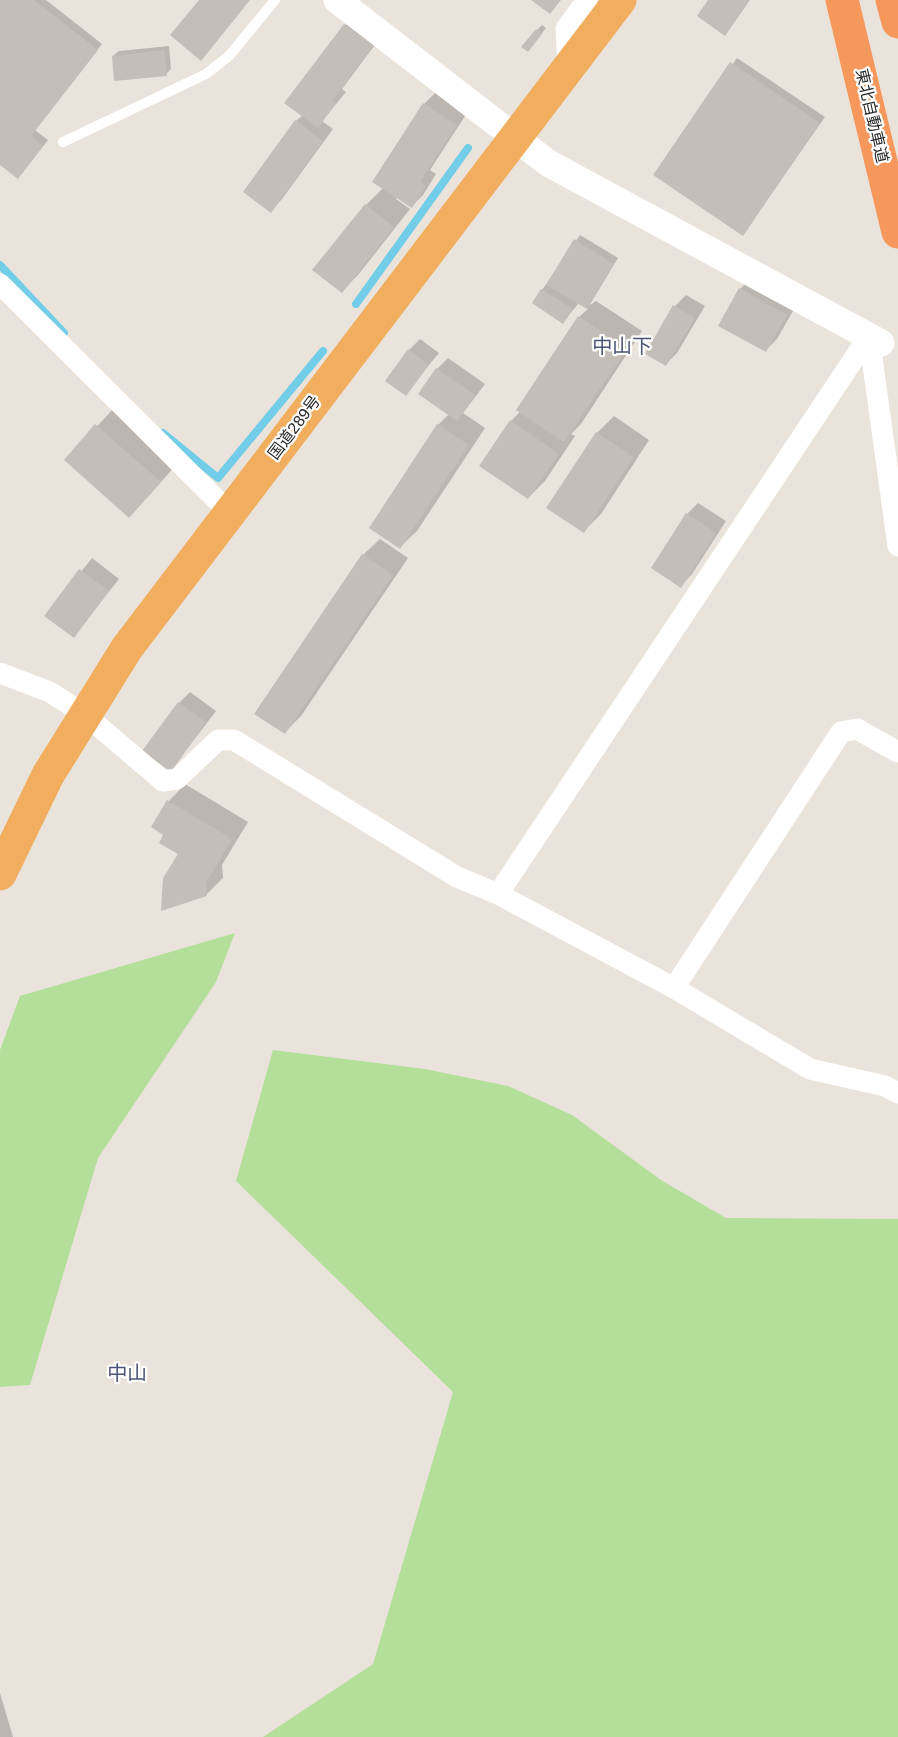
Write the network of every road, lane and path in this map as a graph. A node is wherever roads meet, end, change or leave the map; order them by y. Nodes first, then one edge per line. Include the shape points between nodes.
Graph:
1 (275, 0) edge
2 (337, 0) edge
3 (587, 0) edge
4 (620, 0) edge
5 (842, 0) edge
6 (892, 0) edge
7 (898, 22) edge
8 (568, 66) junction
9 (515, 139) junction
10 (63, 142) dead end
11 (898, 232) edge
12 (0, 284) edge
13 (875, 339) junction
14 (230, 513) junction
15 (898, 546) edge
16 (0, 673) edge
17 (84, 714) junction
18 (898, 752) edge
19 (0, 874) edge
20 (498, 894) junction
21 (674, 988) junction
22 (898, 1093) edge

1 - 10 lane via 229,56 207,74
2 - 9 street
3 - 8 street via 566,29
4 - 8 highway, 国道289号
5 - 11 highway, 東北自動車道
6 - 7 highway
8 - 9 highway, 国道289号
9 - 13 street via 548,163
9 - 14 highway, 国道289号
12 - 14 street
13 - 15 street
13 - 20 street
14 - 17 highway, 国道289号 via 127,648
16 - 17 street via 50,692
17 - 19 highway, 国道289号 via 48,775
17 - 20 street via 163,781 177,779 218,740 234,740 457,877
18 - 21 street via 857,729 841,732
20 - 21 street
21 - 22 street via 810,1069 885,1086

